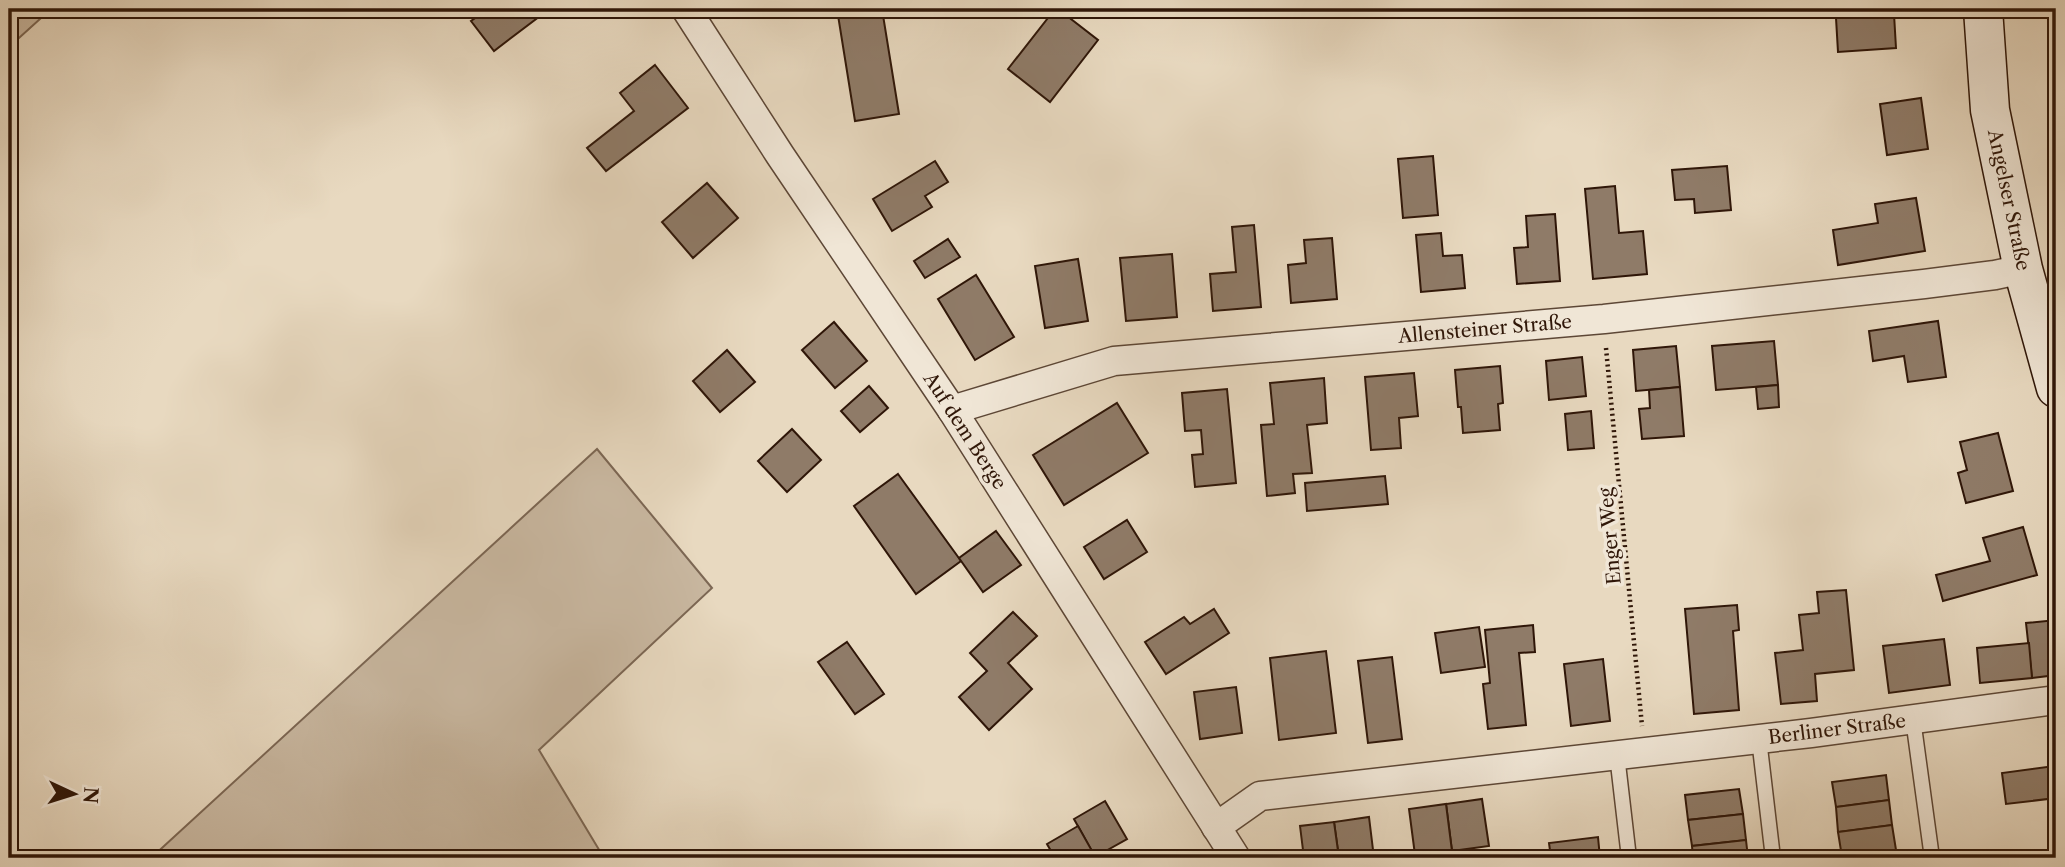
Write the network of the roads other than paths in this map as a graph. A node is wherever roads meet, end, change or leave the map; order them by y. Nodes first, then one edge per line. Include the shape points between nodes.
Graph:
1 (686, 9) edge
2 (1983, 9) edge
3 (2023, 269) junction
4 (2056, 388) edge
5 (952, 410) junction
6 (2056, 700) edge
7 (1913, 719) junction
8 (1759, 739) junction
9 (1631, 753) junction
10 (1216, 827) junction
11 (1236, 858) edge
12 (1629, 858) edge
13 (1773, 858) edge
14 (1932, 858) edge

1 - 5 street, Auf dem Berge
2 - 3 main road, Angelser Straße via 1990,110
3 - 4 main road, Angelser Straße
3 - 5 street, Allensteiner Straße via 1604,319 1114,362
5 - 10 street, Auf dem Berge
6 - 7 street, Berliner Straße
7 - 8 street, Berliner Straße
7 - 14 lane
8 - 9 street, Berliner Straße
8 - 13 lane
9 - 10 street, Berliner Straße via 1260,796
9 - 12 lane
10 - 11 street, Auf dem Berge

